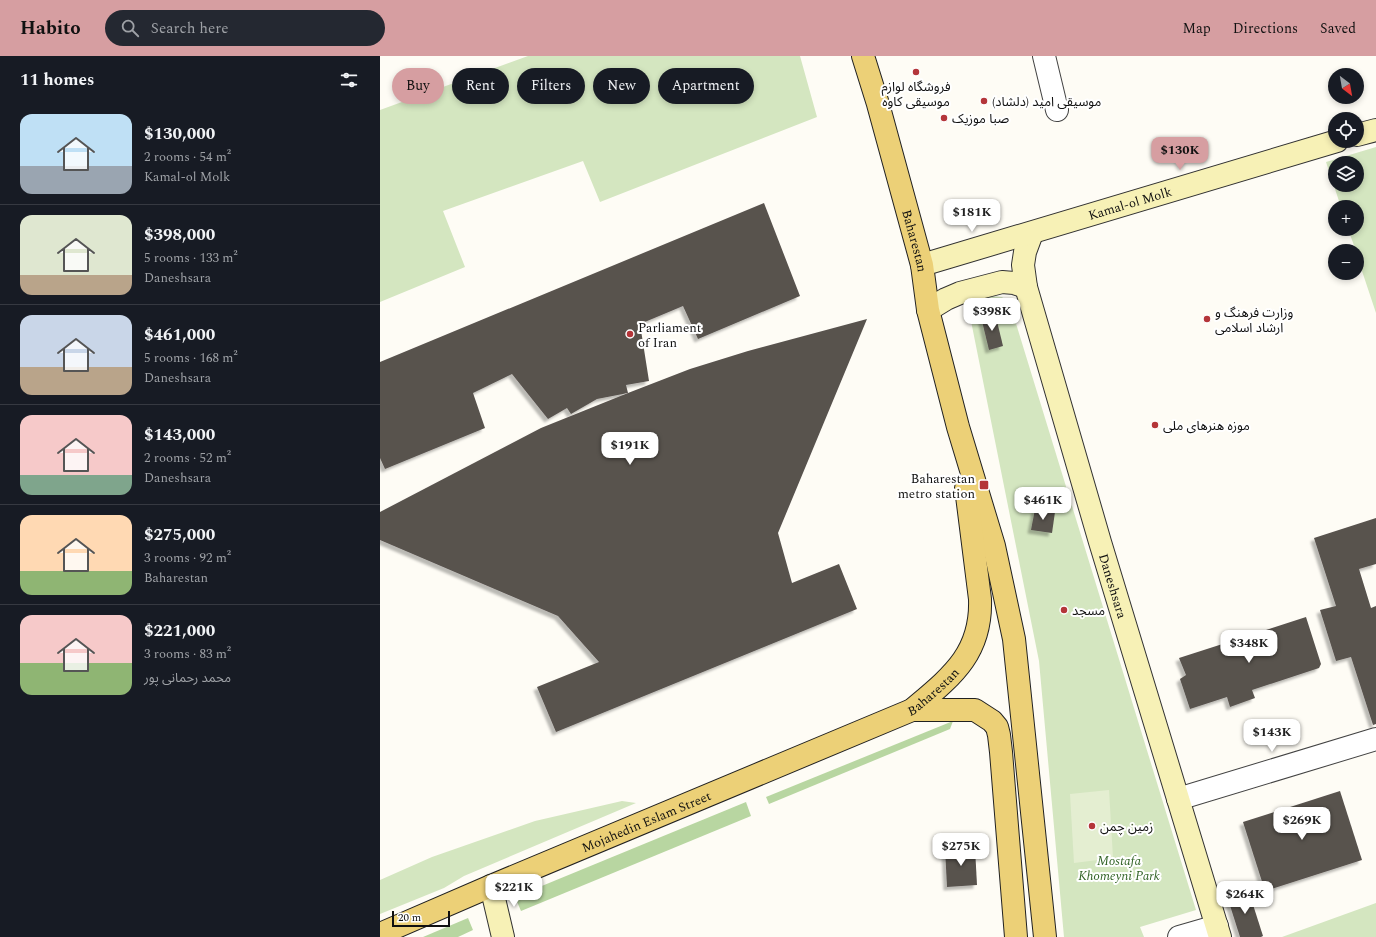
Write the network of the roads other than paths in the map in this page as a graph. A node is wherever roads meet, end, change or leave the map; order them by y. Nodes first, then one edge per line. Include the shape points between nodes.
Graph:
1 (863, 56) edge
2 (1044, 56) edge
3 (1057, 110) dead end
4 (1376, 130) edge
5 (1364, 133) edge
6 (1328, 144) edge
7 (1032, 233) junction
8 (922, 265) junction
9 (1026, 287) junction
10 (928, 310) junction
11 (958, 427) junction
12 (912, 710) junction
13 (1376, 739) edge
14 (1178, 799) junction
15 (492, 886) junction
16 (1218, 932) edge
17 (380, 934) edge
18 (503, 937) edge
19 (1016, 937) edge
20 (1044, 937) edge
21 (1179, 937) edge

1 - 8 main road, Baharestan
2 - 3 street
4 - 5 street
6 - 7 street, Kamal-ol Molk
7 - 8 street, Kamal-ol Molk
7 - 9 street, Daneshsara via 1023,265
8 - 10 main road, Baharestan
9 - 10 street via 1002,282 960,293
9 - 14 street, Daneshsara
10 - 11 main road, Baharestan
11 - 12 main road, Baharestan via 980,598 978,629 960,665
11 - 20 main road, Baharestan via 994,546 1014,639
12 - 15 main road, Mojahedin Eslam Street
12 - 19 main road, Baharestan via 975,710 997,727
13 - 14 street
14 - 16 street, Daneshsara
15 - 17 main road, Mojahedin Eslam Street
15 - 18 street
16 - 21 street

